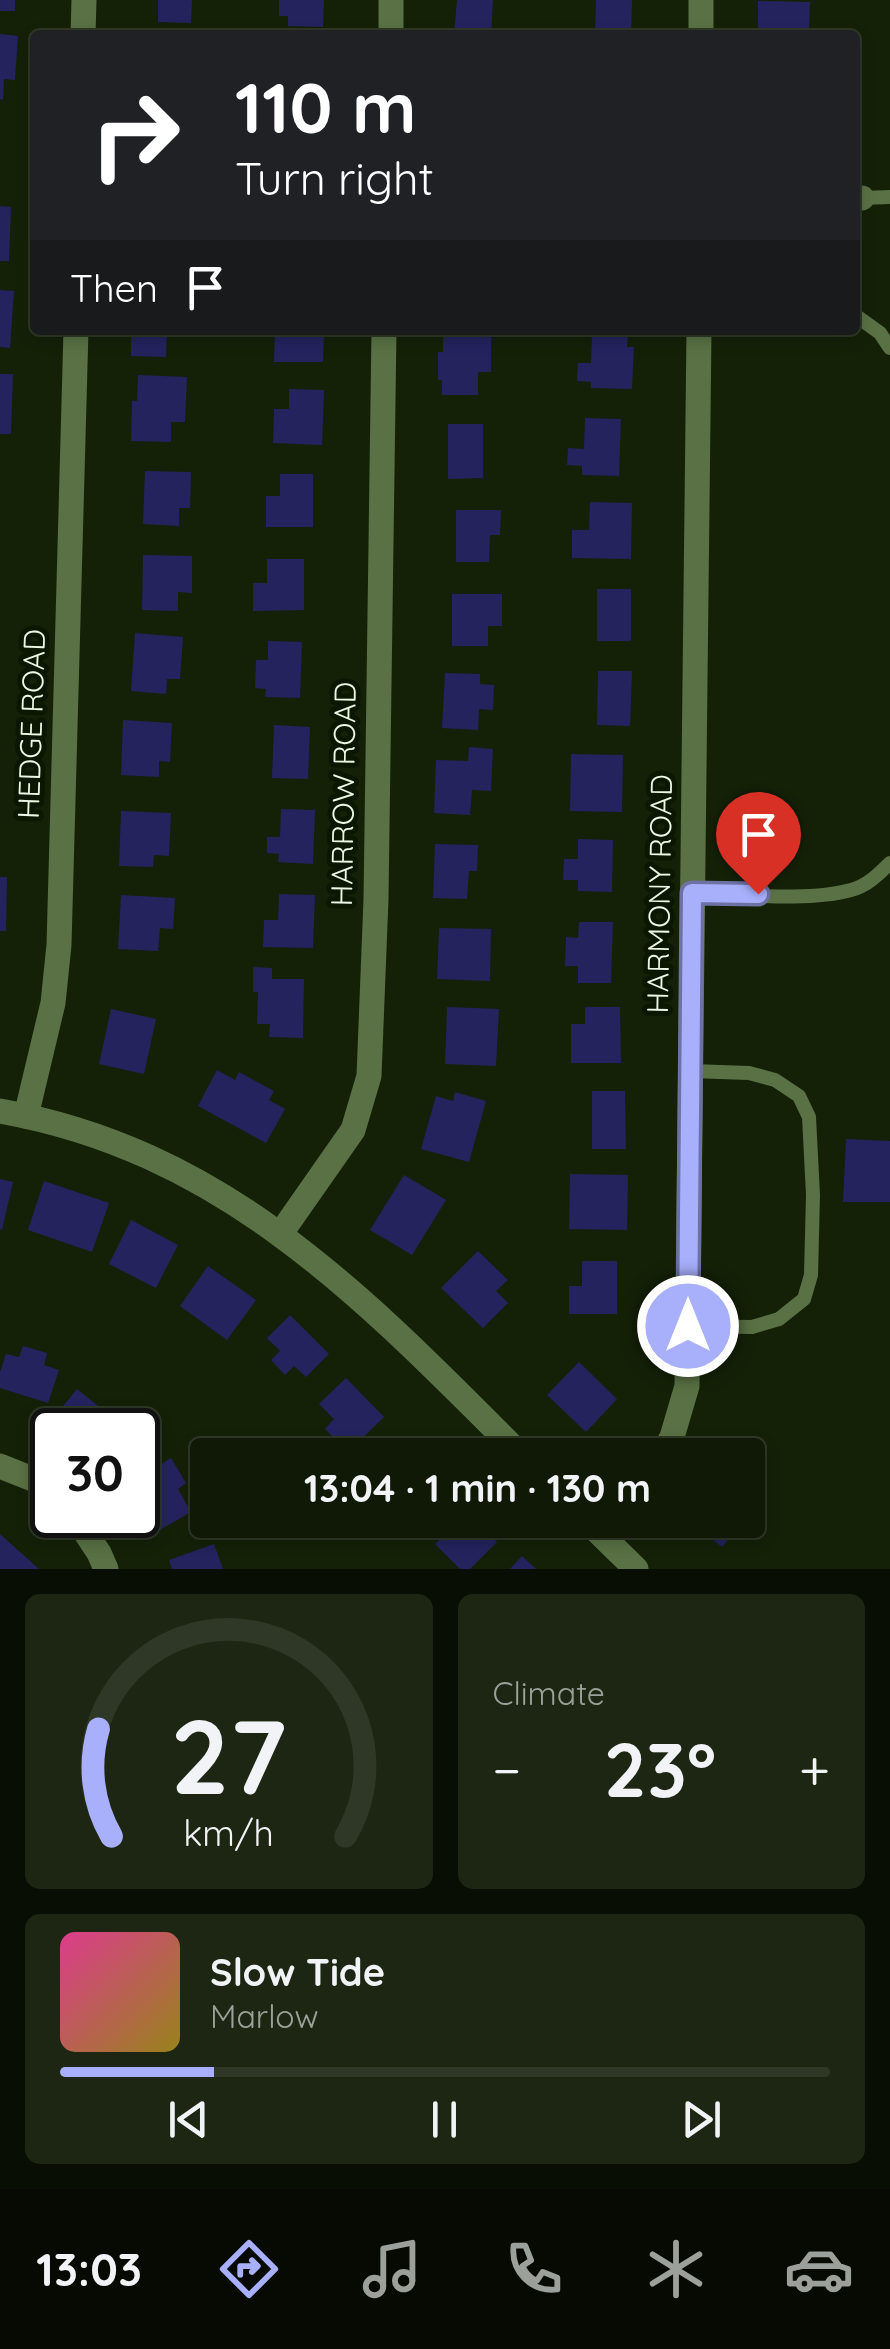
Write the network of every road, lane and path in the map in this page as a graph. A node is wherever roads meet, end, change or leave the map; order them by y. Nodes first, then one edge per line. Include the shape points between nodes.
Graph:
1 (84, 0) edge
2 (391, 0) edge
3 (701, 0) edge
4 (83, 30) edge
5 (390, 30) edge
6 (701, 30) edge
7 (890, 197) edge
8 (860, 198) edge
9 (860, 319) edge
10 (76, 335) edge
11 (384, 335) edge
12 (699, 335) edge
13 (890, 348) edge
14 (890, 863) edge
15 (692, 893) junction
16 (691, 1071) junction
17 (0, 1111) edge
18 (26, 1116) junction
19 (281, 1233) junction
20 (688, 1326) junction
21 (504, 1438) edge
22 (671, 1438) edge
23 (0, 1466) edge
24 (30, 1478) edge
25 (91, 1538) edge
26 (611, 1538) edge
27 (106, 1569) edge
28 (636, 1569) edge

1 - 4 street
2 - 5 street
3 - 6 street
7 - 8 lane
9 - 13 lane
10 - 18 street, HEDGE ROAD via 58,944 53,1003
11 - 19 street, HARROW ROAD via 369,1076 353,1130
12 - 15 street, HARMONY ROAD
14 - 15 lane via 854,890
15 - 16 street, HARMONY ROAD
16 - 20 street, HARMONY ROAD
16 - 20 lane via 749,1073 799,1096 809,1116 812,1276 793,1310 752,1327
17 - 18 street
18 - 19 street via 126,1145
19 - 21 street via 385,1319
20 - 22 street, HARMONY ROAD via 687,1386
23 - 24 street
25 - 27 street
26 - 28 street

